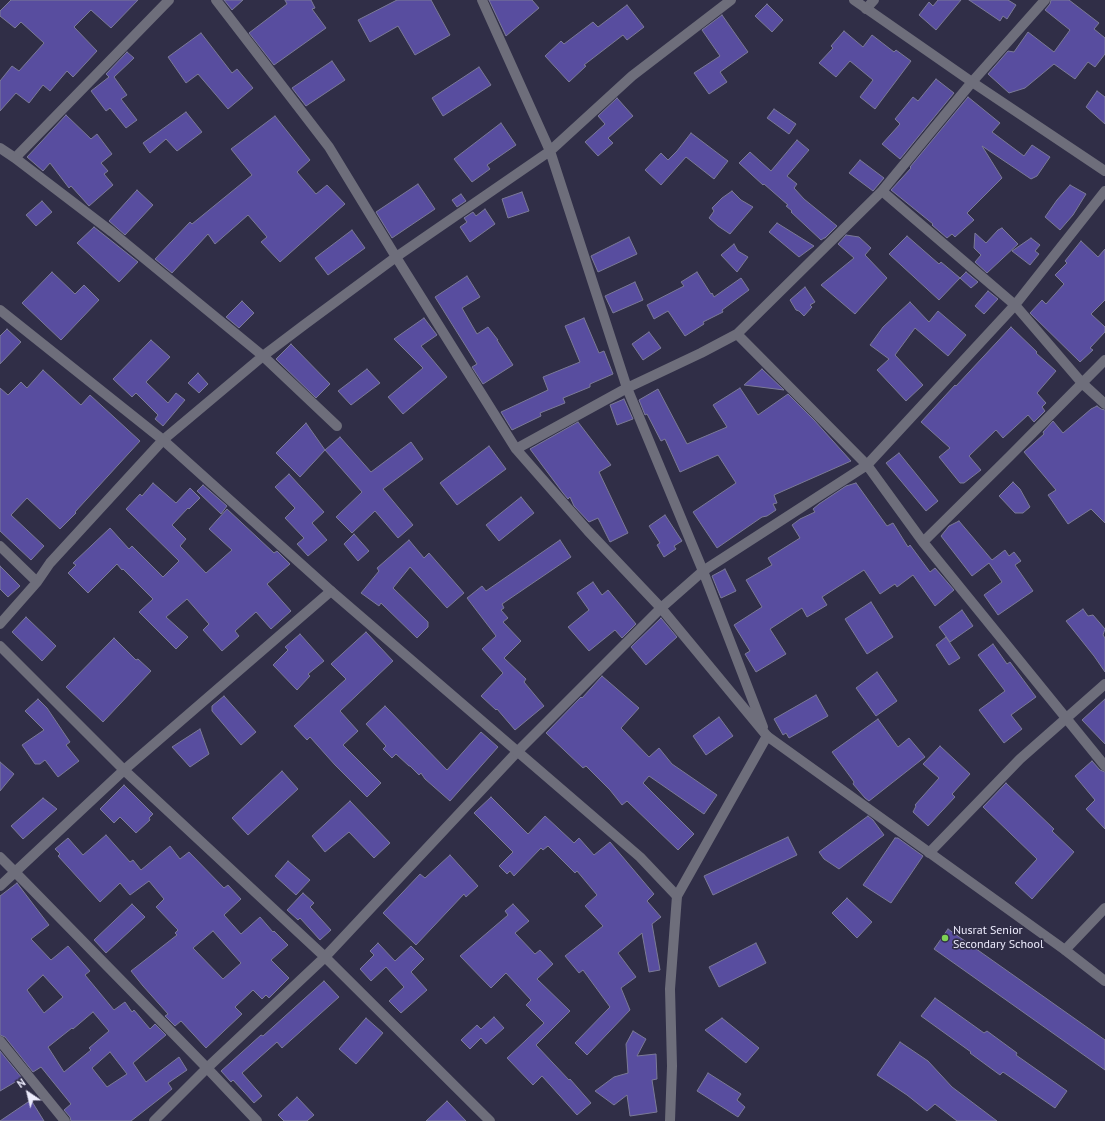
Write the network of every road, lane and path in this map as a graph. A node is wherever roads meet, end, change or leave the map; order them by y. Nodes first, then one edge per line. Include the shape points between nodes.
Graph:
1 (169, 0) edge
2 (216, 0) edge
3 (482, 0) edge
4 (731, 0) edge
5 (854, 0) edge
6 (874, 0) edge
7 (1045, 0) edge
8 (866, 9) junction
9 (972, 82) junction
10 (0, 148) edge
11 (550, 151) junction
12 (15, 158) junction
13 (1105, 172) edge
14 (882, 191) junction
15 (1105, 191) edge
16 (396, 257) junction
17 (1015, 305) junction
18 (0, 310) edge
19 (737, 334) junction
20 (263, 356) junction
21 (1105, 360) edge
22 (1082, 383) junction
23 (627, 388) junction
24 (1105, 404) edge
25 (338, 426) dead end
26 (163, 440) junction
27 (516, 449) junction
28 (867, 464) junction
29 (923, 542) junction
30 (0, 546) edge
31 (703, 571) junction
32 (37, 582) junction
33 (331, 591) junction
34 (661, 608) junction
35 (0, 624) edge
36 (0, 646) edge
37 (1105, 684) edge
38 (1066, 718) junction
39 (767, 736) junction
40 (517, 752) junction
41 (1105, 766) edge
42 (124, 770) junction
43 (929, 853) junction
44 (0, 857) edge
45 (15, 872) junction
46 (0, 886) edge
47 (677, 896) junction
48 (1105, 908) edge
49 (1065, 950) junction
50 (325, 957) junction
51 (1105, 981) edge
52 (0, 1041) edge
53 (207, 1068) junction
54 (65, 1121) edge
55 (154, 1121) edge
56 (257, 1121) edge
57 (490, 1121) edge
58 (670, 1121) edge

1 - 12 street
2 - 16 street via 330,147
3 - 11 street
4 - 11 street via 632,76
5 - 8 street
6 - 8 street
7 - 9 street
8 - 9 street
9 - 13 street
9 - 14 street
10 - 12 street
11 - 16 street
11 - 23 street
12 - 20 street via 112,232
14 - 17 street
14 - 19 street
15 - 17 street
16 - 20 street
16 - 27 street
17 - 22 street
17 - 28 street
18 - 26 street
19 - 23 street
19 - 28 street
20 - 25 street
20 - 26 street
21 - 22 street
22 - 24 street
22 - 29 street
23 - 27 street
23 - 31 street
26 - 32 street via 50,563
26 - 33 street
27 - 34 street via 588,531
28 - 29 street
28 - 31 street
29 - 38 street
30 - 32 street
31 - 34 street
31 - 39 street
32 - 35 street
33 - 40 street
33 - 42 street
34 - 39 street
34 - 40 street
36 - 42 street
37 - 38 street
38 - 41 street
38 - 43 street via 1020,759
39 - 43 street
39 - 47 street
40 - 47 street via 640,857
40 - 50 street
42 - 45 street
42 - 50 street
43 - 49 street
44 - 45 street
45 - 46 street
45 - 53 street
47 - 58 street via 670,989
48 - 49 street
49 - 51 street
50 - 53 street
50 - 57 street
52 - 54 street
53 - 55 street
53 - 56 street

